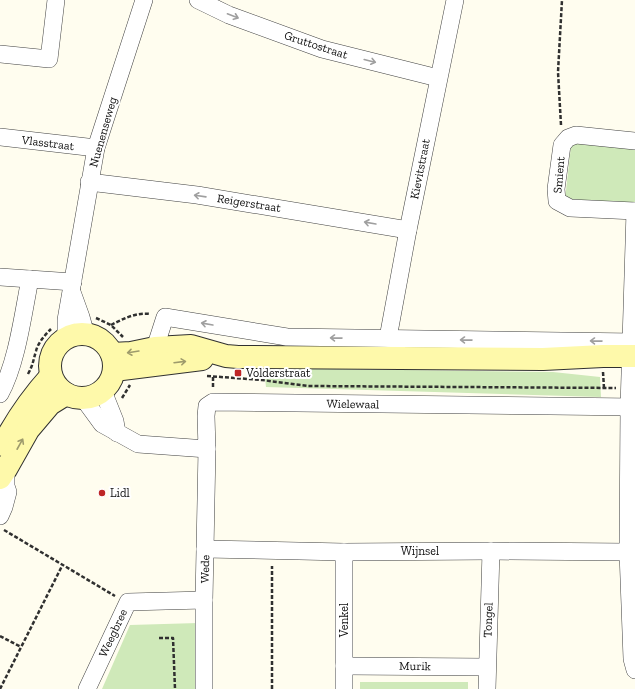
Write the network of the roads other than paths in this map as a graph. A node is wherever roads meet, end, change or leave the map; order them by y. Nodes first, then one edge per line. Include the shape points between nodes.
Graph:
1 (56, 0) edge
2 (144, 0) edge
3 (198, 0) edge
4 (455, 0) edge
5 (0, 54) edge
6 (438, 78) junction
7 (0, 137) edge
8 (635, 141) edge
9 (96, 148) junction
10 (89, 182) junction
11 (635, 211) edge
12 (408, 230) junction
13 (0, 276) edge
14 (30, 279) junction
15 (72, 287) junction
16 (75, 327) junction
17 (388, 338) junction
18 (155, 348) junction
19 (226, 356) junction
20 (632, 361) edge
21 (126, 369) junction
22 (45, 383) junction
23 (0, 394) edge
24 (91, 398) junction
25 (632, 407) edge
26 (117, 433) junction
27 (207, 449) junction
28 (2, 466) edge
29 (0, 516) edge
30 (205, 549) junction
31 (491, 550) junction
32 (632, 551) edge
33 (344, 552) junction
34 (204, 600) junction
35 (344, 666) junction
36 (487, 667) junction
37 (635, 670) edge
38 (88, 689) edge
39 (204, 689) edge
40 (344, 689) edge
41 (487, 689) edge

1 - 5 street via 48,59
2 - 9 street, Nuenenseweg
3 -> 6 street, Gruttostraat via 229,15 322,49
4 - 6 street, Kievitstraat
6 - 12 street, Kievitstraat
7 - 9 street, Vlasstraat
8 - 11 street, Smient via 576,136 568,138 562,145 556,189 557,201 570,208
9 - 10 street, Nuenenseweg
12 -> 10 street, Reigerstraat via 197,195
10 - 15 street, Nuenenseweg
11 - 20 street
12 - 17 street, Kievitstraat
13 - 14 street
14 - 15 street
14 - 23 street via 17,344
15 - 16 street, Nuenenseweg
16 - 21 main road via 106,345
16 - 22 main road via 56,348
17 -> 18 street via 287,337 165,317
20 -> 17 street
18 - 19 main road via 191,346
18 -> 21 main road
19 - 20 main road via 543,359 603,356
21 -> 19 main road
20 - 25 street
21 - 24 main road
22 - 24 main road
22 - 28 main road via 14,423
24 - 26 street via 115,421
24 - 26 street via 102,424
28 -> 24 main road via 50,404
25 - 27 street, Wielewaal via 213,402 207,406
25 - 32 street
26 - 27 street via 138,444
27 - 30 street, Wede
28 - 29 street via 8,492
30 - 33 street, Wijnsel
30 - 34 street, Wede
31 - 32 street, Wijnsel
31 - 33 street, Wijnsel
31 - 36 street, Tongel
32 - 37 street via 632,659
33 - 35 street, Venkel
34 - 38 street, Weegbree via 128,602
34 - 39 street, Wede
35 - 36 street, Murik
35 - 40 street, Venkel
36 - 41 street, Tongel

